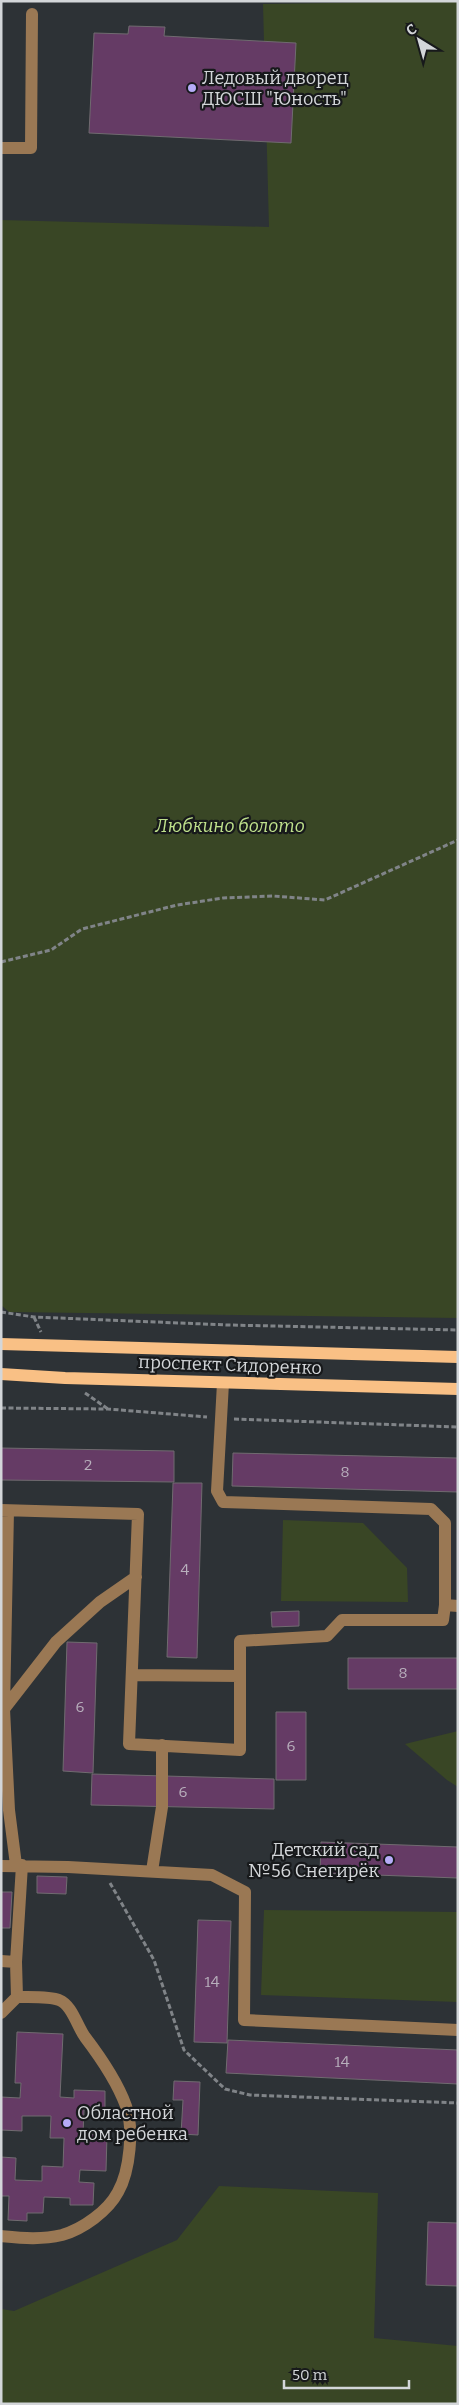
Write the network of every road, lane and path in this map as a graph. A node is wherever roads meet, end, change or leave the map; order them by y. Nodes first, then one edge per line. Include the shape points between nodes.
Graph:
1 (32, 14) dead end
2 (1, 148) edge
3 (458, 840) edge
4 (1, 962) edge
5 (1, 1312) edge
6 (458, 1330) edge
7 (1, 1344) edge
8 (458, 1357) edge
9 (1, 1374) edge
10 (223, 1383) junction
11 (458, 1389) edge
12 (5, 1510) edge
13 (136, 1577) junction
14 (444, 1605) junction
15 (458, 1606) edge
16 (132, 1675) junction
17 (240, 1676) junction
18 (4, 1709) junction
19 (162, 1745) junction
20 (19, 1865) junction
21 (1, 1866) edge
22 (102, 1869) junction
23 (152, 1871) junction
24 (1, 1961) edge
25 (16, 1962) junction
26 (17, 1997) junction
27 (1, 2013) edge
28 (458, 2030) edge
29 (458, 2103) edge
30 (1, 2236) edge

1 - 2 lane via 31,148
3 - 4 path via 325,900 273,896 223,898 177,905 82,929 51,950
5 - 6 path via 34,1317 228,1325
7 - 8 main road, проспект Сидоренко
9 - 10 main road, проспект Сидоренко
10 - 11 main road, проспект Сидоренко
10 - 14 lane via 217,1491 223,1502 431,1509 445,1523
12 - 13 lane via 138,1514
12 - 18 lane
13 - 16 lane
13 - 18 lane via 100,1602 56,1642
14 - 15 lane
14 - 17 lane via 442,1620 342,1620 326,1636 240,1641
16 - 17 lane
16 - 19 lane via 130,1744
17 - 19 lane via 240,1750
18 - 20 lane via 9,1810
19 - 23 lane via 162,1807
20 - 21 lane
20 - 22 lane
20 - 25 lane
22 - 23 lane
22 - 29 path via 154,1960 184,2050 225,2089 250,2095
23 - 28 lane via 212,1875 245,1892 244,2020
24 - 25 lane
25 - 26 lane
26 - 27 lane
26 - 30 lane via 59,2000 70,2009 113,2079 126,2107 130,2136 128,2161 118,2192 84,2226 34,2239

